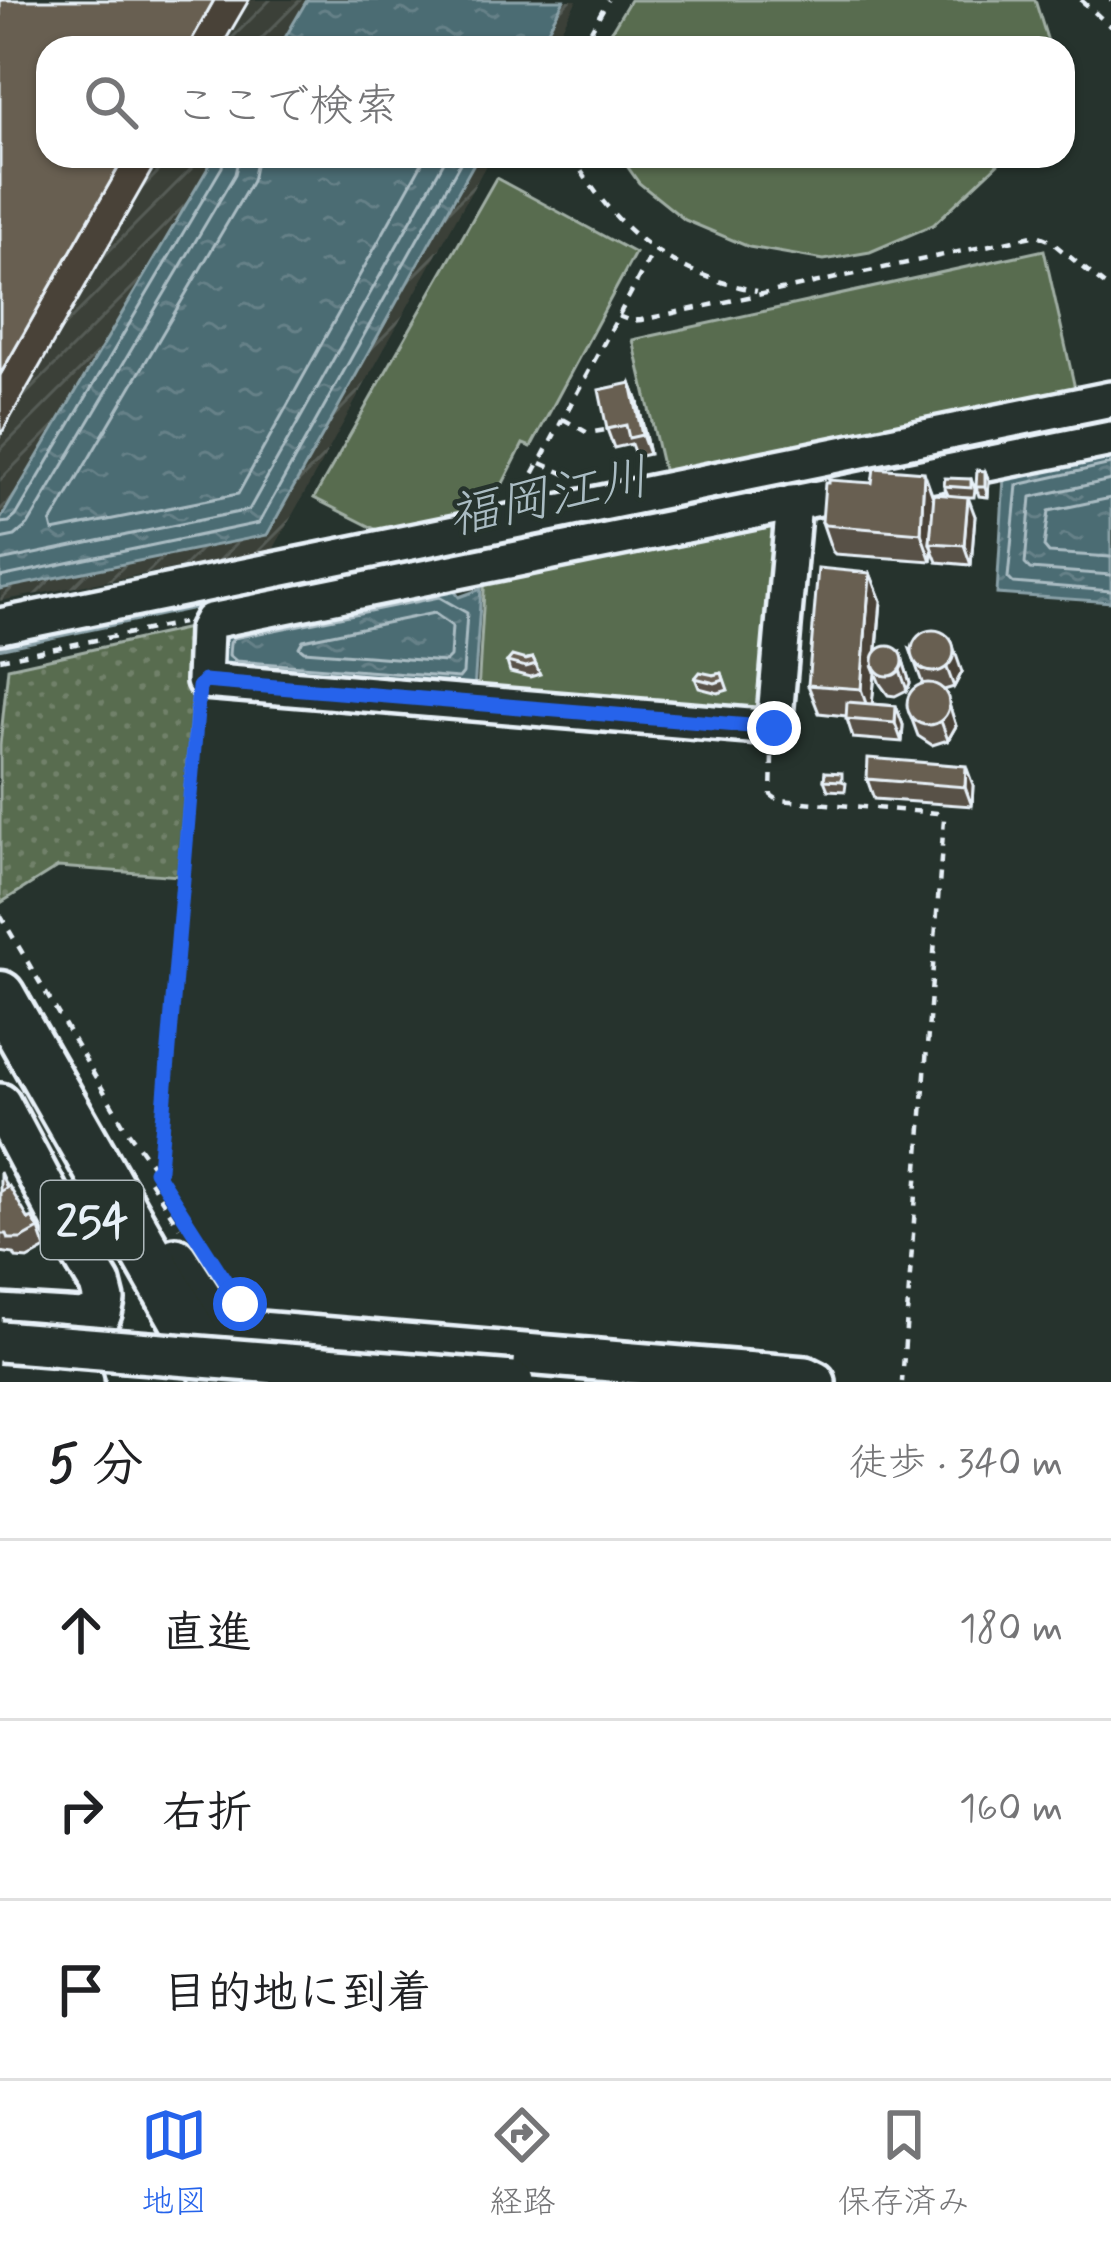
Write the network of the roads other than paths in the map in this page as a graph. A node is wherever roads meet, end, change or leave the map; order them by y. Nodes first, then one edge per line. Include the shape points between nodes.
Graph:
1 (1111, 399) edge
2 (1111, 439) edge
3 (790, 503) junction
4 (0, 626) edge
5 (0, 996) edge
6 (0, 1058) edge
7 (0, 1104) edge
8 (74, 1126) junction
9 (0, 1315) edge
10 (49, 1318) junction
11 (335, 1340) junction
12 (0, 1341) edge
13 (0, 1376) edge
14 (64, 1381) edge
15 (185, 1382) edge
16 (220, 1382) edge
17 (333, 1382) edge
18 (512, 1382) edge
19 (815, 1382) edge

1 - 4 lane
2 - 3 lane
3 - 3 lane via 211,621 204,681 774,728
5 - 8 highway, 254
6 - 15 highway, 254
7 - 10 main road via 104,1292 101,1313 90,1319
8 - 11 main road via 130,1188 212,1313 247,1331
8 - 16 highway, 254
9 - 10 main road
10 - 14 lane
11 - 17 lane
11 - 19 main road
12 - 18 main road, bridge
13 - 14 main road

